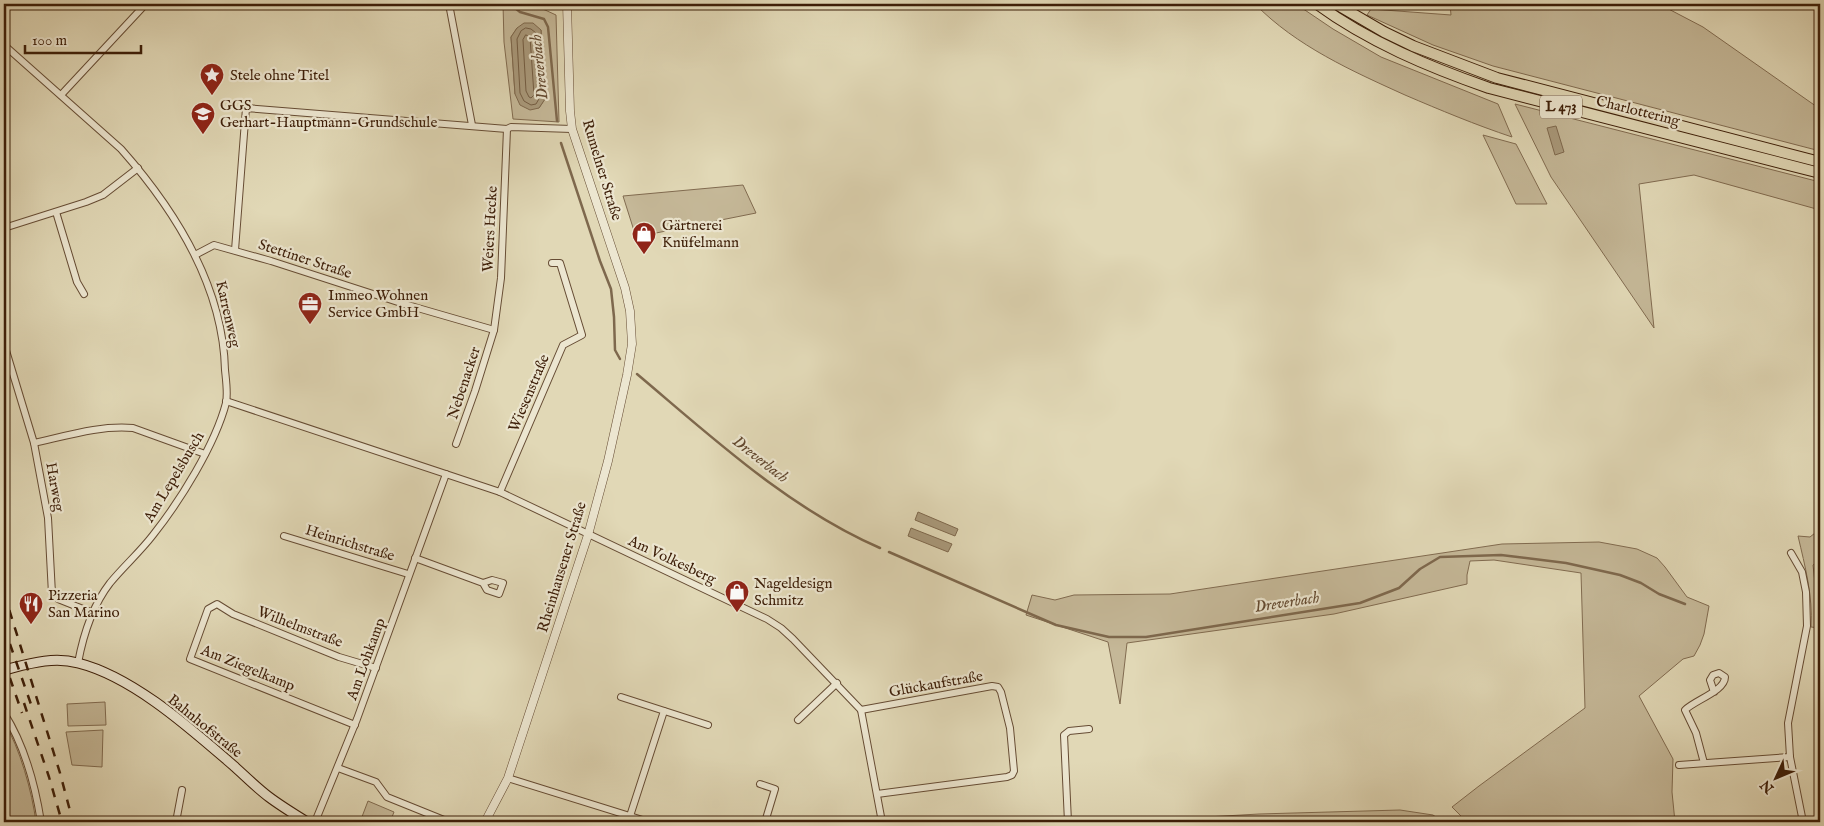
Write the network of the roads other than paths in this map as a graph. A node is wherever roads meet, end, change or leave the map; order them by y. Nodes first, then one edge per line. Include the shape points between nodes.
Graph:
1 (143, 4) edge
2 (449, 4) edge
3 (567, 4) edge
4 (1317, 4) edge
5 (1336, 4) edge
6 (4, 45) edge
7 (61, 95) junction
8 (472, 125) junction
9 (507, 129) junction
10 (572, 129) junction
11 (1820, 162) edge
12 (138, 168) junction
13 (1820, 173) edge
14 (56, 212) junction
15 (4, 228) edge
16 (235, 250) junction
17 (195, 255) junction
18 (552, 263) dead end
19 (84, 294) dead end
20 (630, 311) joint
21 (494, 330) junction
22 (4, 344) edge
23 (226, 401) junction
24 (34, 442) junction
25 (456, 444) dead end
26 (205, 454) junction
27 (446, 474) junction
28 (500, 492) junction
29 (588, 535) junction
30 (284, 536) dead end
31 (1791, 553) dead end
32 (414, 558) junction
33 (408, 574) junction
34 (483, 583) dead end
35 (218, 604) joint
36 (93, 613) junction
37 (78, 663) junction
38 (376, 668) junction
39 (4, 670) edge
40 (837, 684) junction
41 (1714, 692) dead end
42 (621, 698) dead end
43 (861, 710) junction
44 (664, 711) junction
45 (4, 713) edge
46 (798, 720) dead end
47 (355, 725) junction
48 (708, 725) dead end
49 (1090, 729) dead end
50 (1790, 757) junction
51 (1704, 763) junction
52 (1679, 765) dead end
53 (338, 768) junction
54 (508, 778) junction
55 (760, 784) dead end
56 (182, 790) dead end
57 (877, 794) junction
58 (630, 816) junction
59 (41, 822) edge
60 (176, 822) edge
61 (307, 822) edge
62 (315, 822) edge
63 (449, 822) edge
64 (485, 822) edge
65 (648, 822) edge
66 (765, 822) edge
67 (882, 822) edge
68 (1068, 822) edge
69 (1803, 822) edge

1 - 7 street
2 - 8 street
3 - 10 street, Rumelner Straße
4 - 13 highway, Charlottering / L 473 via 1408,56 1489,88
5 - 11 highway, Charlottering / L 473 via 1413,46 1497,78
6 - 7 street, Karrenweg
7 - 12 street, Karrenweg
8 - 9 street
8 - 16 street via 246,108
9 - 10 street
9 - 21 street, Weiers Hecke via 501,278
10 - 20 street, Rumelner Straße
12 - 14 street via 102,195
12 - 17 street, Karrenweg
14 - 15 street
14 - 19 street via 77,282
16 - 17 street, Stettiner Straße via 214,244
16 - 21 street, Stettiner Straße
17 - 23 street, Karrenweg via 206,276 225,350
18 - 28 street, Wiesenstraße via 560,263 582,335 563,345
20 - 29 street, Rheinhausener Straße via 632,344 627,375
21 - 25 street, Nebenacker
22 - 24 street, Harweg
23 - 26 street, Am Lepelsbusch
23 - 27 street
24 - 26 street via 120,427 133,428
24 - 36 street, Harweg via 48,518 52,594
26 - 36 street, Am Lepelsbusch via 170,512 153,536 109,584
27 - 28 street
27 - 32 street, Am Lohkamp
28 - 29 street
29 - 40 street, Am Volkesberg via 767,619 793,639
29 - 54 street, Rheinhausener Straße
30 - 33 street, Heinrichstraße
31 - 50 street via 1800,568 1806,592 1807,626 1788,723
32 - 33 street, Am Lohkamp
32 - 34 street
33 - 38 street, Am Lohkamp
35 - 38 street, Wilhelmstraße via 233,614
35 - 47 street, Am Ziegelkamp via 208,609 190,659
36 - 37 street, Am Lepelsbusch
37 - 39 main road, Bahnhofstraße via 58,660 36,662
37 - 61 main road, Bahnhofstraße via 142,693 269,797
38 - 47 street, Am Lohkamp
40 - 43 street, Am Volkesberg
40 - 46 street
41 - 51 street via 1686,710
42 - 44 street
43 - 57 street
43 - 57 street, Glückaufstraße via 992,686 1001,692 1010,728 1014,771 1008,777
44 - 48 street
44 - 58 street
45 - 59 street via 22,745
47 - 53 street, Am Lohkamp
49 - 68 street via 1069,731 1064,735
50 - 51 street
50 - 69 street
51 - 52 street
53 - 62 street, Am Lohkamp
53 - 63 street via 376,782 387,797
54 - 58 street
54 - 64 street, Rheinhausener Straße
55 - 66 street via 775,789
56 - 60 street
57 - 67 street
58 - 65 street

